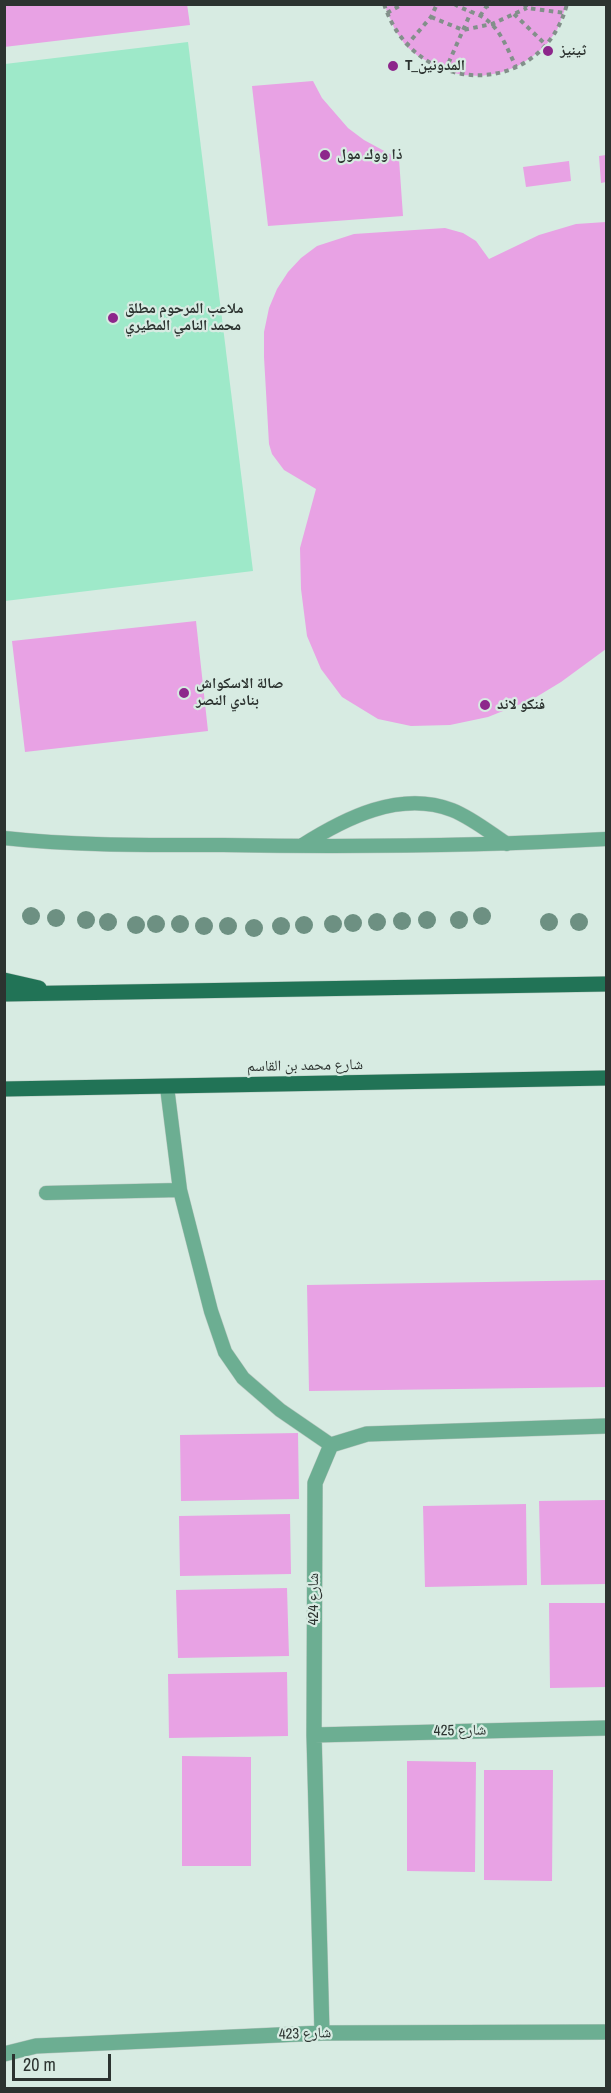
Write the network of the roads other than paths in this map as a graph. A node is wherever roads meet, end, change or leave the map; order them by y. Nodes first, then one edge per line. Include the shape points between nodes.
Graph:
1 (4, 838) edge
2 (606, 839) edge
3 (507, 844) junction
4 (300, 846) junction
5 (4, 981) edge
6 (606, 984) edge
7 (4, 994) edge
8 (71, 995) junction
9 (606, 1078) edge
10 (167, 1087) junction
11 (4, 1089) edge
12 (180, 1190) junction
13 (46, 1193) dead end
14 (606, 1426) edge
15 (331, 1445) junction
16 (606, 1728) edge
17 (314, 1735) junction
18 (606, 2032) edge
19 (322, 2033) junction
20 (4, 2054) edge

1 - 4 lane via 84,844
2 - 3 lane
3 - 4 lane
3 - 4 lane via 451,810 411,803 365,813
5 - 8 main road
6 - 8 main road
7 - 8 main road
9 - 10 main road, شارع محمد بن القاسم
10 - 11 main road, شارع محمد بن القاسم
10 - 12 lane
12 - 13 lane
12 - 15 lane via 225,1352 243,1378 279,1410
14 - 15 street via 367,1434
15 - 17 street, شارع 424 via 315,1483
16 - 17 street, شارع 425
17 - 19 street, شارع 424
18 - 19 street, شارع 423
19 - 20 street, شارع 423 via 36,2046

